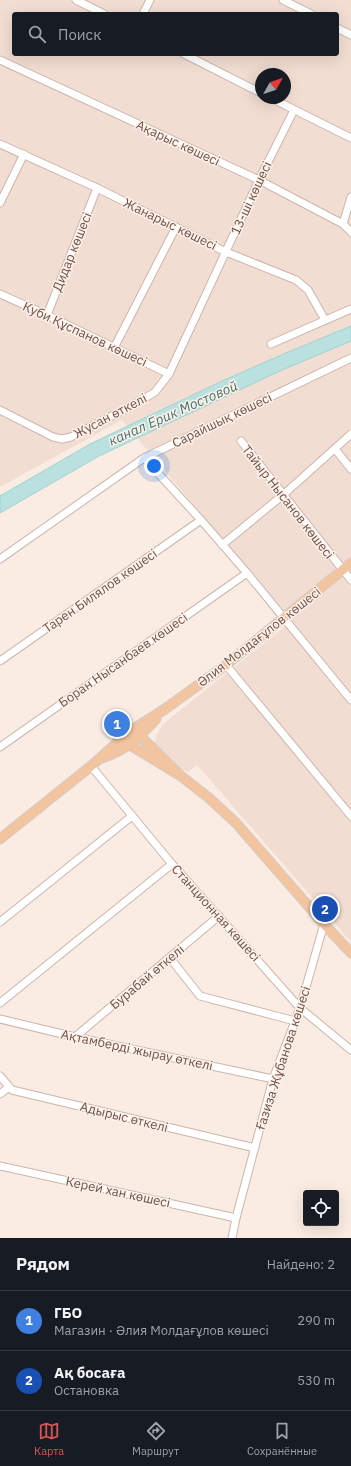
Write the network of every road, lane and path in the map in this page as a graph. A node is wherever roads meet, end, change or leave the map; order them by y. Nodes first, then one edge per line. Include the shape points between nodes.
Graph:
1 (76, 0) edge
2 (150, 0) edge
3 (283, 0) edge
4 (100, 12) edge
5 (144, 12) edge
6 (306, 12) edge
7 (339, 29) edge
8 (351, 35) edge
9 (188, 56) edge
10 (0, 60) edge
11 (255, 90) edge
12 (282, 104) edge
13 (294, 110) junction
14 (351, 138) edge
15 (0, 144) edge
16 (24, 154) junction
17 (259, 180) junction
18 (97, 188) junction
19 (351, 197) edge
20 (0, 203) edge
21 (343, 224) junction
22 (176, 227) junction
23 (351, 232) edge
24 (226, 252) junction
25 (0, 294) edge
26 (351, 309) edge
27 (47, 315) junction
28 (326, 320) junction
29 (271, 344) dead end
30 (114, 348) junction
31 (351, 358) edge
32 (169, 374) junction
33 (0, 410) edge
34 (351, 434) edge
35 (241, 441) dead end
36 (335, 449) junction
37 (144, 458) junction
38 (351, 469) edge
39 (283, 495) junction
40 (201, 520) junction
41 (222, 545) junction
42 (0, 559) edge
43 (351, 563) edge
44 (342, 570) junction
45 (247, 573) junction
46 (351, 580) edge
47 (284, 619) junction
48 (0, 661) edge
49 (226, 665) junction
50 (351, 700) edge
51 (165, 709) junction
52 (129, 732) junction
53 (140, 736) junction
54 (130, 745) junction
55 (0, 747) edge
56 (117, 753) junction
57 (153, 755) junction
58 (99, 759) junction
59 (91, 766) junction
60 (132, 816) junction
61 (351, 816) edge
62 (0, 839) edge
63 (172, 864) junction
64 (219, 916) junction
65 (0, 922) edge
66 (324, 924) junction
67 (351, 953) edge
68 (170, 958) junction
69 (0, 1003) edge
70 (300, 1008) junction
71 (0, 1019) edge
72 (295, 1022) junction
73 (75, 1037) junction
74 (351, 1050) edge
75 (0, 1076) edge
76 (273, 1079) junction
77 (9, 1087) junction
78 (0, 1094) edge
79 (255, 1148) junction
80 (0, 1166) edge
81 (236, 1218) junction
82 (232, 1238) edge

1 - 4 street
2 - 5 street
3 - 6 street
7 - 8 street
9 - 11 street
10 - 17 street, Ақарыс көшесi
12 - 13 street
13 - 14 street
13 - 17 street, 13-ші көшесi
15 - 16 street, Жанарыс көшесі
16 - 18 street, Жанарыс көшесі
16 - 20 street
17 - 21 street, Ақарыс көшесi
17 - 24 street, 13-ші көшесi
18 - 22 street, Жанарыс көшесі
18 - 27 street, Дидар көшесі
19 - 21 street
21 - 23 street, Ақарыс көшесi
22 - 24 street, Жанарыс көшесі
22 - 30 street
24 - 28 street, Жанарыс көшесі via 296,280 308,290
24 - 32 street, 13-ші көшесi
25 - 27 street, Куби Құспанов көшесi
26 - 28 street
27 - 30 street, Куби Құспанов көшесi
28 - 29 street
30 - 32 street, Куби Құспанов көшесi
31 - 37 street, Сарайшық көшесі
32 - 33 street, Жусан өткелі via 154,392 132,406 71,437 62,439 53,438
34 - 36 street
35 - 39 street, Тайыр Нысанов көшесi
36 - 38 street
36 - 39 street
37 - 40 street
37 - 42 street, Сарайшық көшесі
39 - 41 street
39 - 44 street, Тайыр Нысанов көшесi
40 - 41 street
40 - 48 street, Тарен Билялов көшесі
41 - 45 street
43 - 44 main road, Әлия Молдағұлов көшесі
44 - 46 street, Тайыр Нысанов көшесi
44 - 47 main road, Әлия Молдағұлов көшесі
45 - 47 street
45 - 55 street, Боран Нысанбаев көшесі
47 - 49 main road, Әлия Молдағұлов көшесі
47 - 50 street
49 - 51 main road, Әлия Молдағұлов көшесі
49 - 61 street
51 - 52 main road, Әлия Молдағұлов көшесі
51 - 53 main road, Әлия Молдағұлов көшесі
51 - 57 main road via 152,728 150,736
52 - 53 main road
52 - 54 main road via 127,739
52 - 58 main road, Әлия Молдағұлов көшесі
53 - 54 main road, Әлия Молдағұлов көшесі
53 - 57 main road
54 - 56 main road, Әлия Молдағұлов көшесі
54 - 57 main road
56 - 57 main road
56 - 58 main road, Әлия Молдағұлов көшесі
57 - 66 main road via 209,798 236,823
58 - 59 main road, Әлия Молдағұлов көшесі
59 - 60 street, Станционная көшесі
59 - 62 main road, Әлия Молдағұлов көшесі
60 - 63 street, Станционная көшесі
60 - 65 street
63 - 64 street, Станционная көшесі
63 - 69 street
64 - 68 street, Бурабай өткелі
64 - 70 street, Станционная көшесі
66 - 67 main road
66 - 70 street, Ғазиза Жұбанова көшесі
68 - 72 street via 200,996
68 - 73 street, Бурабай өткелі
70 - 72 street, Ғазиза Жұбанова көшесі
70 - 74 street, Станционная көшесі
71 - 73 street, Ақтамберді жырау өткелі
72 - 76 street, Ғазиза Жұбанова көшесі
73 - 76 street, Ақтамберді жырау өткелі
75 - 77 street
76 - 79 street, Ғазиза Жұбанова көшесі
77 - 78 street
77 - 79 street, Адырыс өткелі via 20,1092
79 - 81 street, Ғазиза Жұбанова көшесі
80 - 81 street, Керей хан көшесі
81 - 82 street, Ғазиза Жұбанова көшесі

